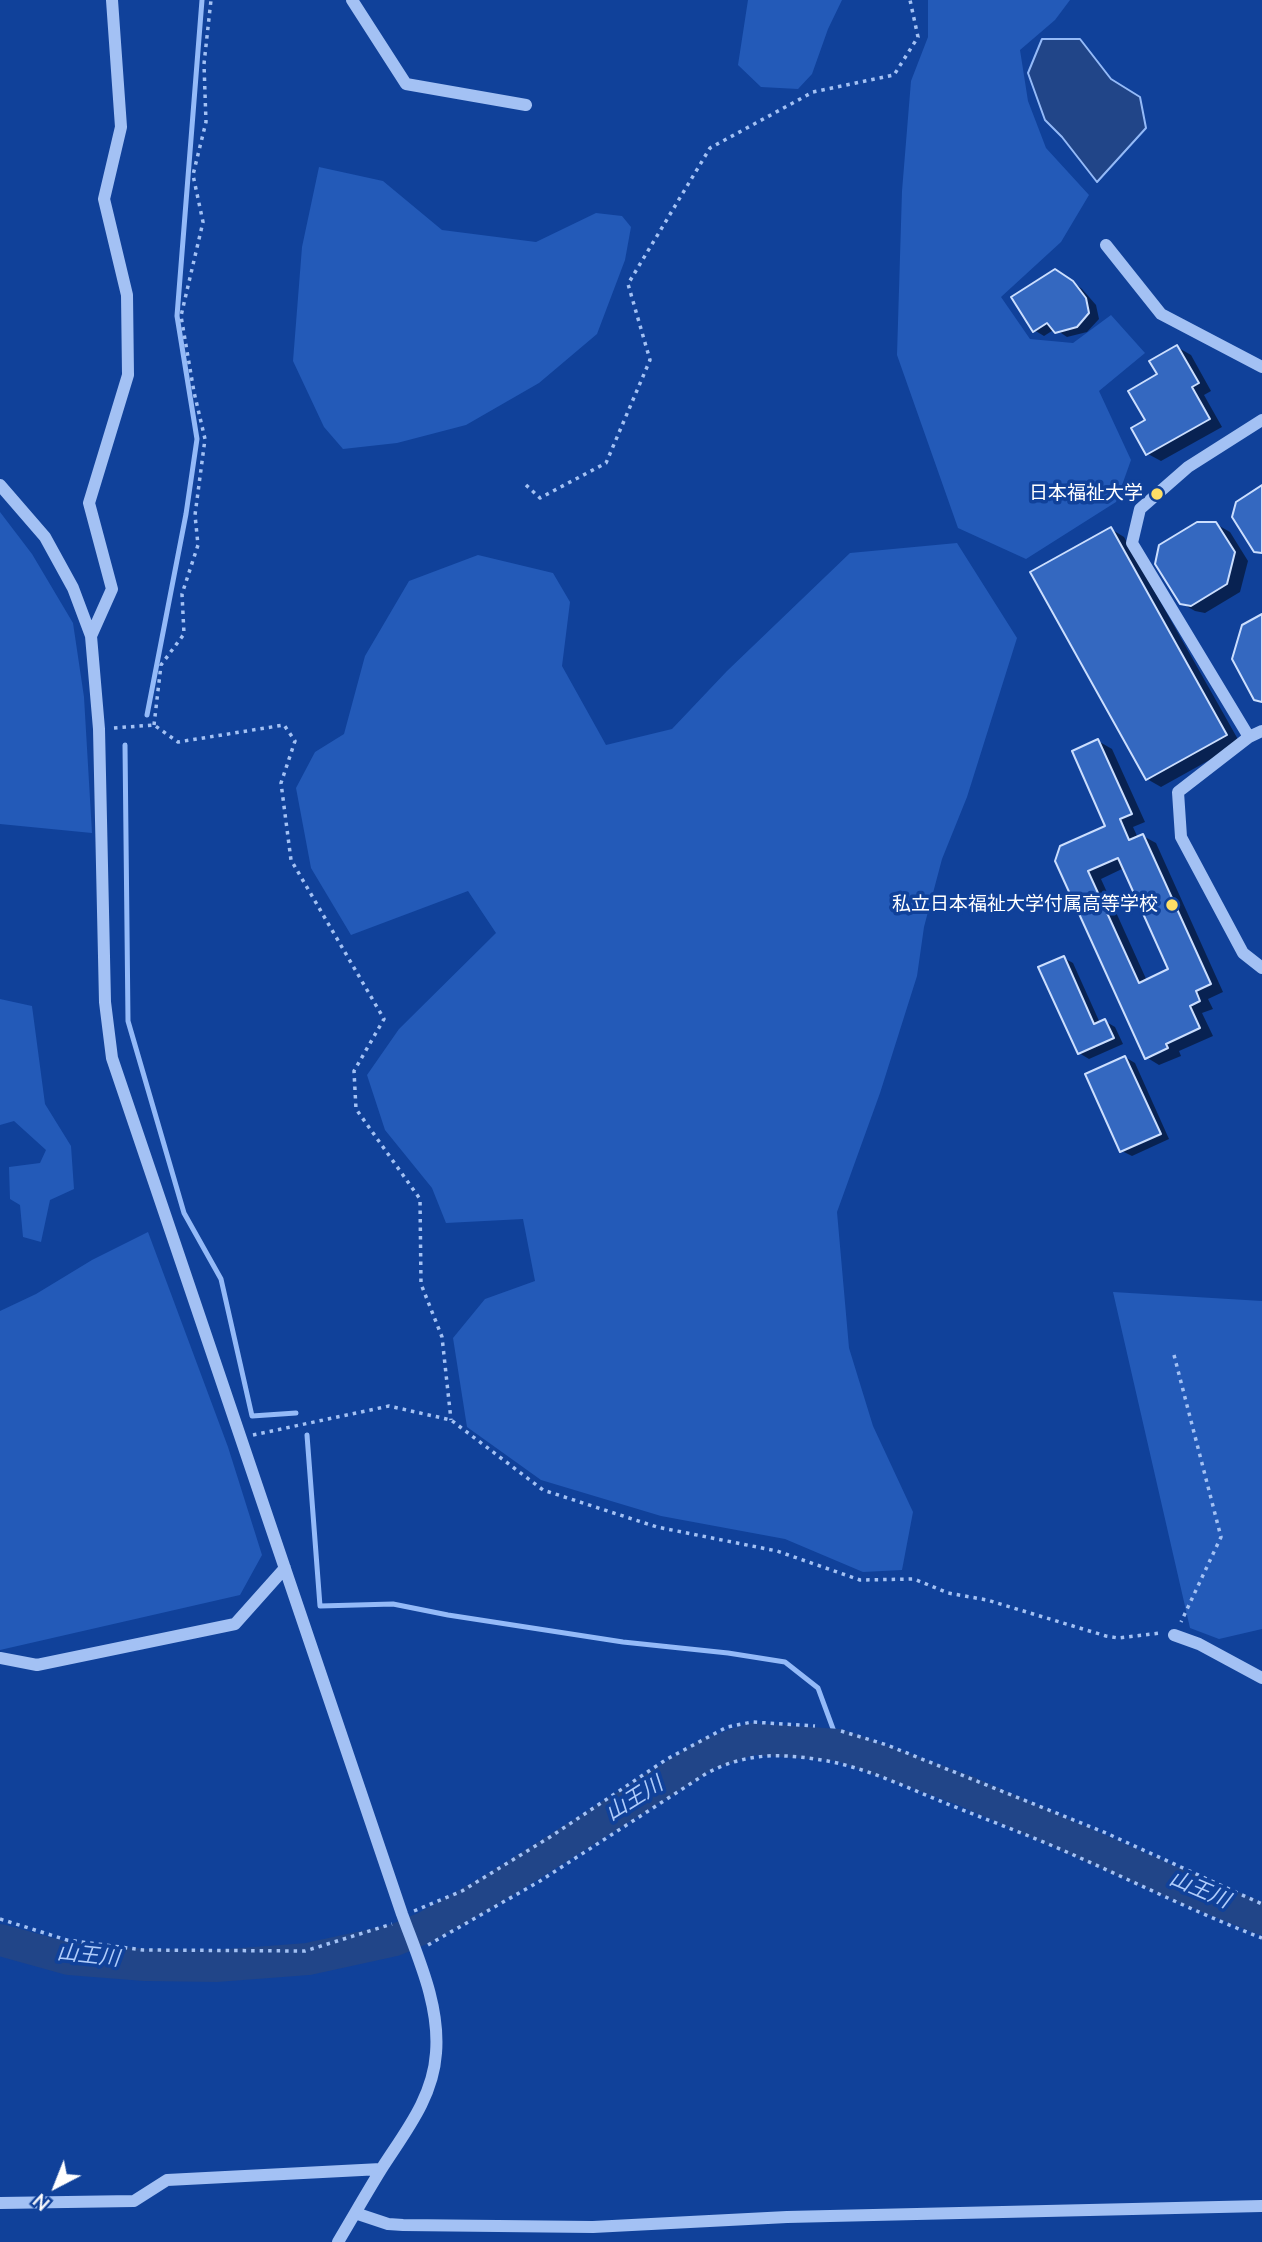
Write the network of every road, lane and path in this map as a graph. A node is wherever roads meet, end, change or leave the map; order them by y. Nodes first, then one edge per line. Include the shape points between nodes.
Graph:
1 (112, 0) edge
2 (211, 0) edge
3 (352, 0) edge
4 (910, 0) edge
5 (526, 105) dead end
6 (1106, 245) dead end
7 (1262, 367) edge
8 (1262, 420) edge
9 (0, 485) edge
10 (526, 485) dead end
11 (91, 636) junction
12 (154, 725) junction
13 (99, 729) junction
14 (1262, 731) edge
15 (1249, 737) junction
16 (1262, 968) edge
17 (1174, 1355) dead end
18 (451, 1420) junction
19 (241, 1438) junction
20 (285, 1568) junction
21 (1174, 1635) junction
22 (0, 1658) edge
23 (1262, 1678) edge
24 (815, 1726) dead end
25 (841, 1731) dead end
26 (1262, 1904) edge
27 (403, 1917) junction
28 (0, 1919) edge
29 (1262, 1938) edge
30 (418, 1951) junction
31 (381, 2169) junction
32 (0, 2203) edge
33 (1262, 2206) edge
34 (355, 2213) junction
35 (338, 2242) edge

1 - 11 street via 121,127 104,199 127,295 128,376 89,503 112,589
2 - 12 path via 204,64 206,122 193,175 203,222 181,316 205,439 195,515 198,545 182,594 184,634 161,665
3 - 5 street via 406,84
4 - 10 path via 918,37 894,75 813,92 710,148 628,284 650,360 606,463 541,498
6 - 7 street via 1161,313
8 - 15 street via 1188,467 1140,509 1132,543
9 - 11 street via 45,537
11 - 13 street
12 - 13 path
12 - 18 path via 178,742 284,725 295,741 281,783 291,860 384,1019 354,1071 356,1109 420,1199 421,1284 442,1338
13 - 19 street via 106,1002 112,1058
14 - 15 street
15 - 16 street via 1178,792 1181,837 1243,953
17 - 21 path via 1221,1537
18 - 19 path via 389,1406
18 - 21 path via 543,1490 657,1527 777,1551 860,1580 914,1579 1106,1636
19 - 20 street
20 - 22 street via 235,1624 37,1665
20 - 27 street
21 - 23 street
24 - 27 path via 752,1722 727,1727 667,1759 462,1891
25 - 26 path via 1093,1828
27 - 28 path via 305,1951 143,1951 67,1940
27 - 30 street
29 - 30 path via 1075,1855 893,1782 827,1761 778,1755 729,1761 540,1881
30 - 31 street via 433,2012 435,2064 422,2106
31 - 32 street via 167,2180 134,2201
31 - 34 street
33 - 34 street via 571,2227 403,2225
34 - 35 street

